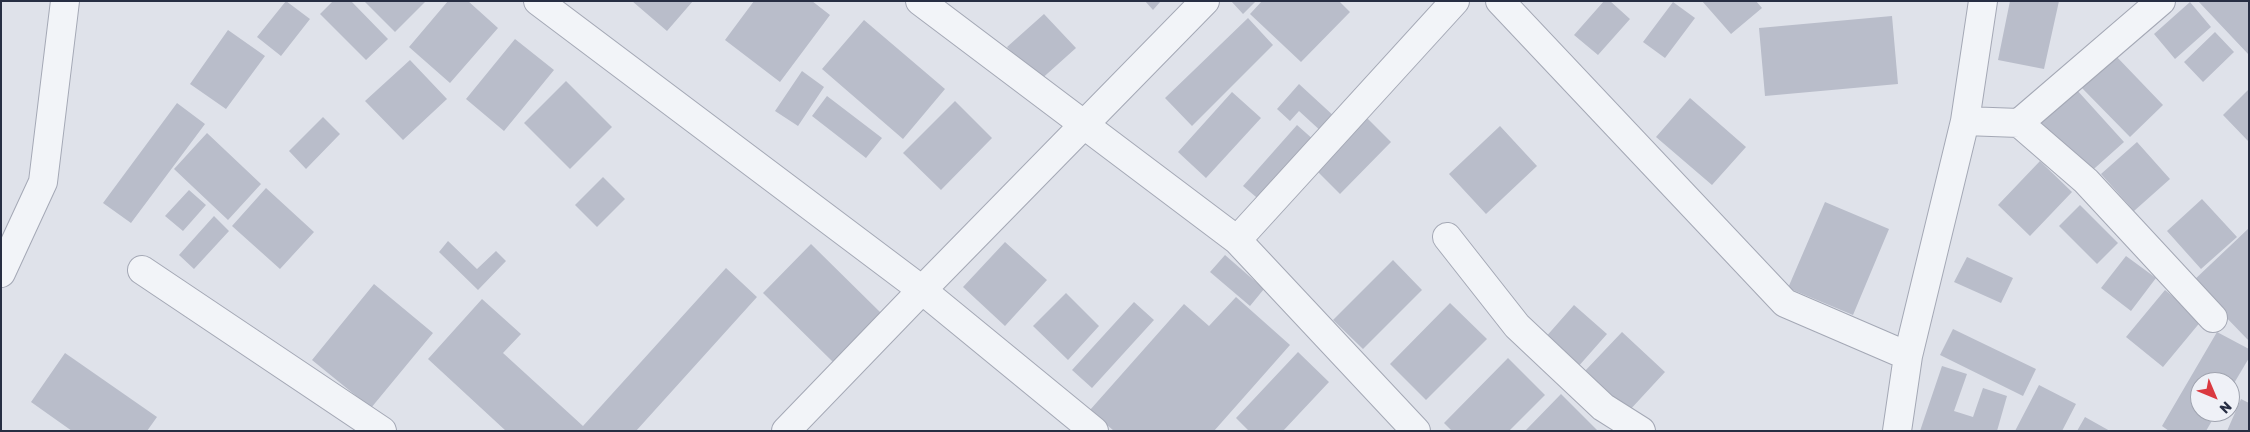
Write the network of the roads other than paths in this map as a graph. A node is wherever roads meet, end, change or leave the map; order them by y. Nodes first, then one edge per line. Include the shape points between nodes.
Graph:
1 (65, 1) edge
2 (538, 1) edge
3 (920, 1) edge
4 (1205, 1) edge
5 (1455, 1) edge
6 (1500, 1) edge
7 (1983, 1) edge
8 (2161, 1) edge
9 (1965, 121) junction
10 (2019, 123) junction
11 (1083, 126) junction
12 (1447, 237) dead end
13 (1237, 240) junction
14 (142, 270) dead end
15 (1, 273) edge
16 (922, 290) junction
17 (2213, 318) dead end
18 (1908, 356) junction
19 (382, 431) edge
20 (786, 431) edge
21 (1094, 431) edge
22 (1416, 431) edge
23 (1641, 431) edge
24 (1897, 431) edge

1 - 15 street via 43,182
2 - 16 street
3 - 11 street
4 - 11 street
5 - 13 street
6 - 18 street via 1785,303
7 - 9 street
8 - 10 street
9 - 10 street
9 - 18 street
10 - 17 street via 2086,181
11 - 13 street
11 - 16 street
12 - 23 street via 1517,326 1602,407
13 - 22 street
14 - 19 street
16 - 20 street
16 - 21 street
18 - 24 street

